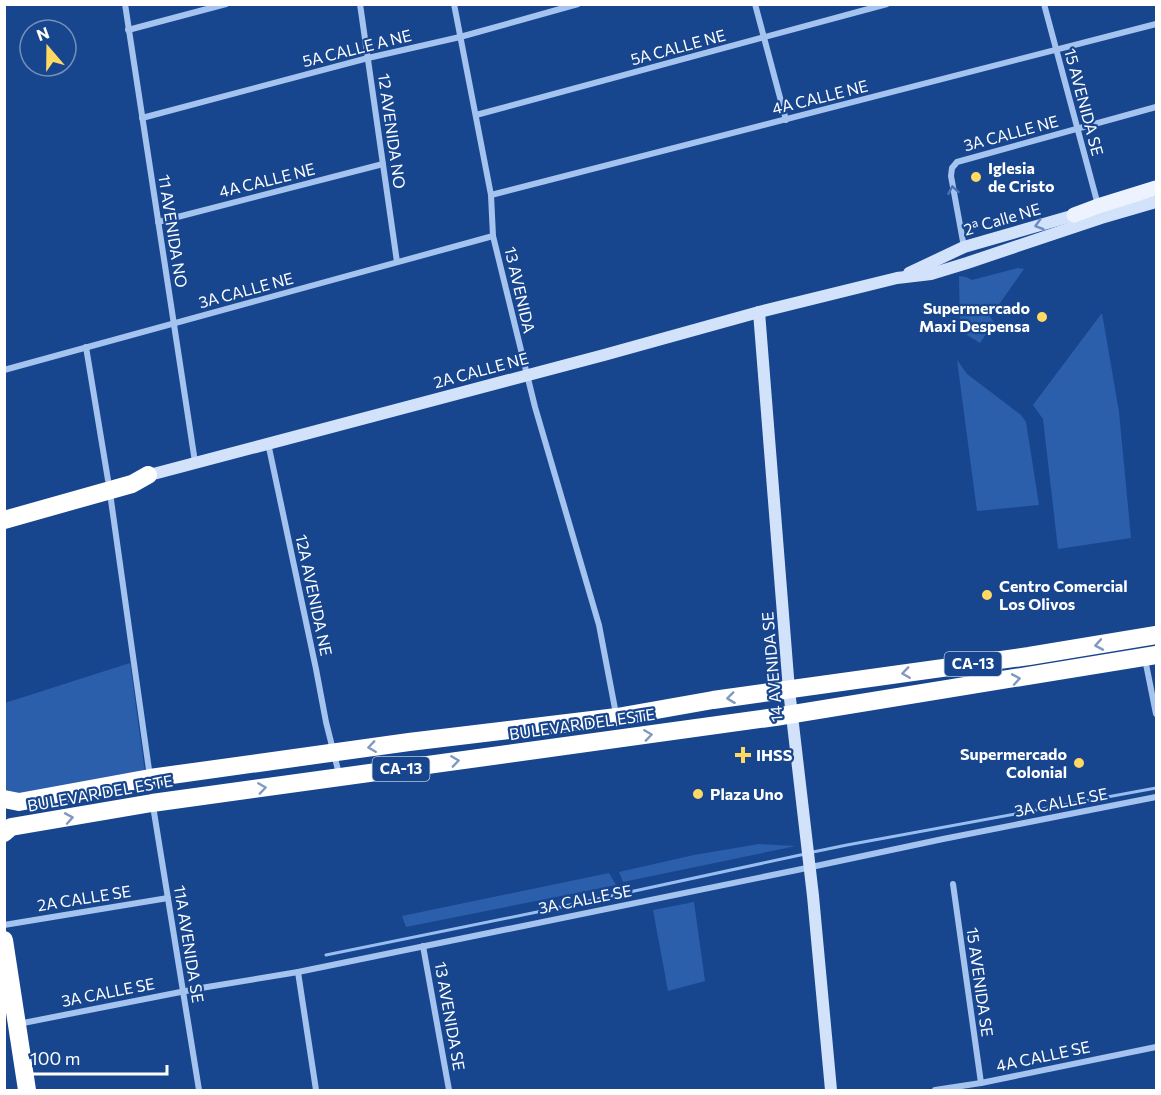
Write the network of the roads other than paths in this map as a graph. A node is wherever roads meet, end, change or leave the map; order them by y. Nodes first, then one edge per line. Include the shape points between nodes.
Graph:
1 (124, 4) edge
2 (226, 4) edge
3 (360, 4) edge
4 (454, 4) edge
5 (578, 4) edge
6 (755, 4) edge
7 (887, 4) edge
8 (1044, 4) edge
9 (1156, 24) edge
10 (128, 30) junction
11 (460, 37) junction
12 (764, 38) junction
13 (1056, 51) junction
14 (368, 58) junction
15 (1156, 107) edge
16 (476, 116) junction
17 (142, 118) junction
18 (786, 120) junction
19 (1077, 129) junction
20 (383, 164) junction
21 (1156, 188) edge
22 (491, 195) junction
23 (1156, 195) edge
24 (1156, 202) edge
25 (1098, 206) junction
26 (1074, 215) junction
27 (158, 222) junction
28 (493, 236) junction
29 (964, 247) junction
30 (397, 262) junction
31 (967, 263) joint
32 (897, 279) junction
33 (759, 312) junction
34 (174, 324) junction
35 (86, 346) junction
36 (4, 370) edge
37 (526, 375) junction
38 (268, 443) junction
39 (195, 462) junction
40 (139, 477) junction
41 (109, 485) junction
42 (4, 513) edge
43 (4, 520) edge
44 (1156, 635) edge
45 (1150, 656) edge
46 (789, 690) junction
47 (792, 714) junction
48 (1156, 714) edge
49 (617, 717) junction
50 (334, 753) junction
51 (340, 777) junction
52 (150, 778) junction
53 (1156, 797) edge
54 (9, 802) edge
55 (152, 803) junction
56 (7, 830) edge
57 (809, 868) junction
58 (953, 884) dead end
59 (168, 898) junction
60 (4, 925) edge
61 (4, 940) edge
62 (423, 946) junction
63 (298, 972) junction
64 (183, 991) junction
65 (11, 1019) edge
66 (1156, 1047) edge
67 (981, 1083) junction
68 (21, 1088) edge
69 (199, 1090) edge
70 (316, 1090) edge
71 (449, 1090) edge
72 (831, 1090) edge
73 (935, 1090) edge

1 - 10 street, 11 AVENIDA NO
2 - 10 street
3 - 14 street, 12 AVENIDA NO
4 - 11 street, 13 AVENIDA
5 - 11 street, 5A CALLE A NE
6 - 12 street
7 - 12 street, 5A CALLE NE
8 - 13 street, 15 AVENIDA SE
9 - 13 street, 4A CALLE NE
10 - 17 street, 11 AVENIDA NO
11 - 14 street, 5A CALLE A NE
11 - 16 street, 13 AVENIDA
12 - 16 street, 5A CALLE NE
12 - 18 street
13 - 18 street, 4A CALLE NE
13 - 19 street, 15 AVENIDA SE
14 - 17 street, 5A CALLE A NE
14 - 20 street, 12 AVENIDA NO
15 - 19 street, 3A CALLE NE
16 - 22 street, 13 AVENIDA
17 - 27 street, 11 AVENIDA NO
18 - 22 street, 4A CALLE NE
19 - 25 street, 15 AVENIDA SE
29 -> 19 street, 3A CALLE NE via 951,176 953,166 961,160
20 - 27 street, 4A CALLE NE
20 - 30 street, 12 AVENIDA NO
21 - 25 main road
22 - 28 street, 13 AVENIDA
23 - 26 main road, 2ª Calle NE
24 - 31 main road, 2ª Calle NE
25 - 26 main road
26 -> 29 main road, 2ª Calle NE
27 - 34 street, 11 AVENIDA NO
28 - 30 street, 3A CALLE NE
28 - 37 street, 13 AVENIDA
29 - 32 main road, 2ª Calle NE
30 - 34 street, 3A CALLE NE
31 - 32 main road, 2A CALLE NE
32 - 33 main road, 2A CALLE NE
33 - 37 main road, 2A CALLE NE
33 - 46 main road, 14 AVENIDA SE
34 - 35 street, 3A CALLE NE
34 - 39 street, 11 AVENIDA NO
35 - 36 street, 3A CALLE NE
35 - 41 street
37 - 38 main road, 2A CALLE NE
37 - 49 street, 13 AVENIDA via 599,625
38 - 39 main road, 2A CALLE NE
38 - 50 street, 12A AVENIDA NE
39 - 40 main road, 2A CALLE NE
40 - 41 highway via 130,475
40 - 42 main road, 2A CALLE NE
41 - 42 highway
41 - 43 highway
41 - 52 street
44 -> 46 highway, BULEVAR DEL ESTE / CA-13
47 -> 45 highway, BULEVAR DEL ESTE / CA-13
45 - 48 street
46 - 47 main road, 14 AVENIDA SE
46 -> 49 highway, BULEVAR DEL ESTE / CA-13
51 -> 47 highway, BULEVAR DEL ESTE / CA-13
47 - 57 main road, 14 AVENIDA SE
49 -> 50 highway, BULEVAR DEL ESTE / CA-13
50 - 51 street, 12A AVENIDA NE
50 - 52 highway, BULEVAR DEL ESTE / CA-13
55 -> 51 highway, BULEVAR DEL ESTE / CA-13
52 - 54 highway, BULEVAR DEL ESTE / CA-13
53 - 57 street, 3A CALLE SE
56 -> 55 highway, BULEVAR DEL ESTE / CA-13
55 - 59 street, 11A AVENIDA SE
57 - 62 street, 3A CALLE SE
57 - 72 main road, 14 AVENIDA SE
58 - 67 street, 15 AVENIDA SE
59 - 60 street, 2A CALLE SE
59 - 64 street, 11A AVENIDA SE
61 - 65 highway
62 - 63 street, 3A CALLE SE
62 - 71 street, 13 AVENIDA SE
63 - 64 street, 3A CALLE SE
63 - 70 street
64 - 65 street, 3A CALLE SE
64 - 69 street, 11A AVENIDA SE
65 - 68 highway
66 - 67 street, 4A CALLE SE
67 - 73 street, 4A CALLE SE

